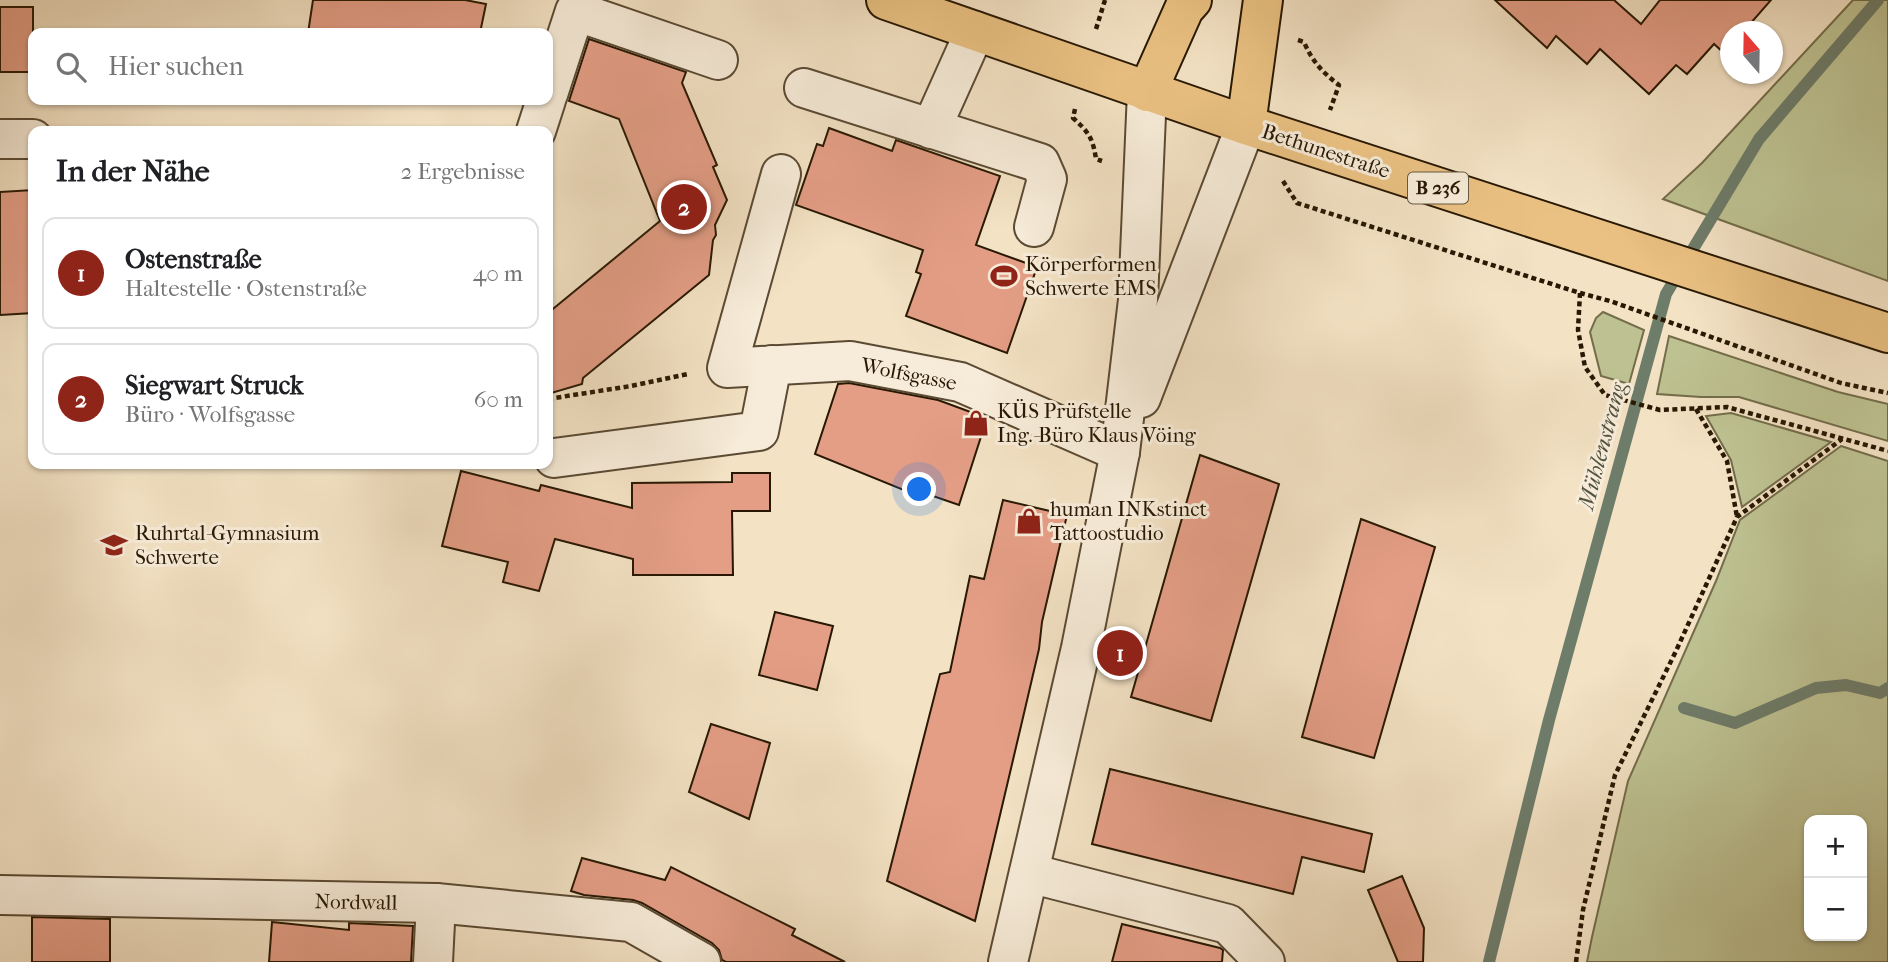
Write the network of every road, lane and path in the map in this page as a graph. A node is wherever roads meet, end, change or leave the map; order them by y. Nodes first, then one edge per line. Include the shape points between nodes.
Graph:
1 (886, 0) edge
2 (1192, 0) edge
3 (1261, 16) edge
4 (975, 31) junction
5 (718, 60) dead end
6 (1084, 69) junction
7 (553, 79) edge
8 (804, 88) dead end
9 (1147, 92) junction
10 (544, 105) edge
11 (1245, 125) junction
12 (538, 126) edge
13 (931, 129) junction
14 (0, 139) edge
15 (28, 139) edge
16 (1317, 148) junction
17 (1144, 172) junction
18 (781, 174) dead end
19 (1282, 181) dead end
20 (1034, 227) dead end
21 (1580, 293) junction
22 (1888, 333) edge
23 (772, 365) junction
24 (727, 368) junction
25 (1888, 393) edge
26 (553, 398) edge
27 (1696, 409) junction
28 (1842, 439) junction
29 (1888, 451) edge
30 (1120, 452) junction
31 (554, 458) dead end
32 (1737, 517) junction
33 (1029, 873) junction
34 (0, 895) edge
35 (436, 903) junction
36 (433, 962) edge
37 (701, 962) edge
38 (1008, 962) edge
39 (1265, 962) edge
40 (1576, 962) edge

1 - 4 main road, Bethunestraße / B 236
2 - 9 main road
3 - 11 main road
3 - 16 path via 1304,42 1323,73 1339,85
4 - 6 main road, Bethunestraße / B 236
4 - 13 street
5 - 7 street via 575,11
6 - 9 main road, Bethunestraße / B 236
6 - 17 path via 1073,118 1094,143 1097,159
8 - 13 street
9 - 11 main road, Bethunestraße / B 236
9 - 17 street
10 - 12 street
11 - 16 main road, Bethunestraße / B 236
11 - 30 street
13 - 20 street via 1040,163 1047,179
14 - 15 street
16 - 22 main road, Bethunestraße / B 236
17 - 30 street via 1139,300
18 - 24 street
19 - 21 path via 1297,203
21 - 25 path via 1841,383
21 - 27 path via 1578,330 1585,367 1605,395 1660,410
23 - 24 street, Wolfsgasse
23 - 30 street, Wolfsgasse via 850,362 960,382
23 - 31 street via 759,431
24 - 26 path
27 - 28 path via 1727,407
27 - 32 path via 1727,461
28 - 29 path
28 - 32 path
30 - 33 street via 1082,648
32 - 40 path via 1615,775 1583,910
33 - 38 street
33 - 39 street via 1228,924
34 - 35 street, Nordwall
35 - 36 street
35 - 37 street, Nordwall via 631,922

